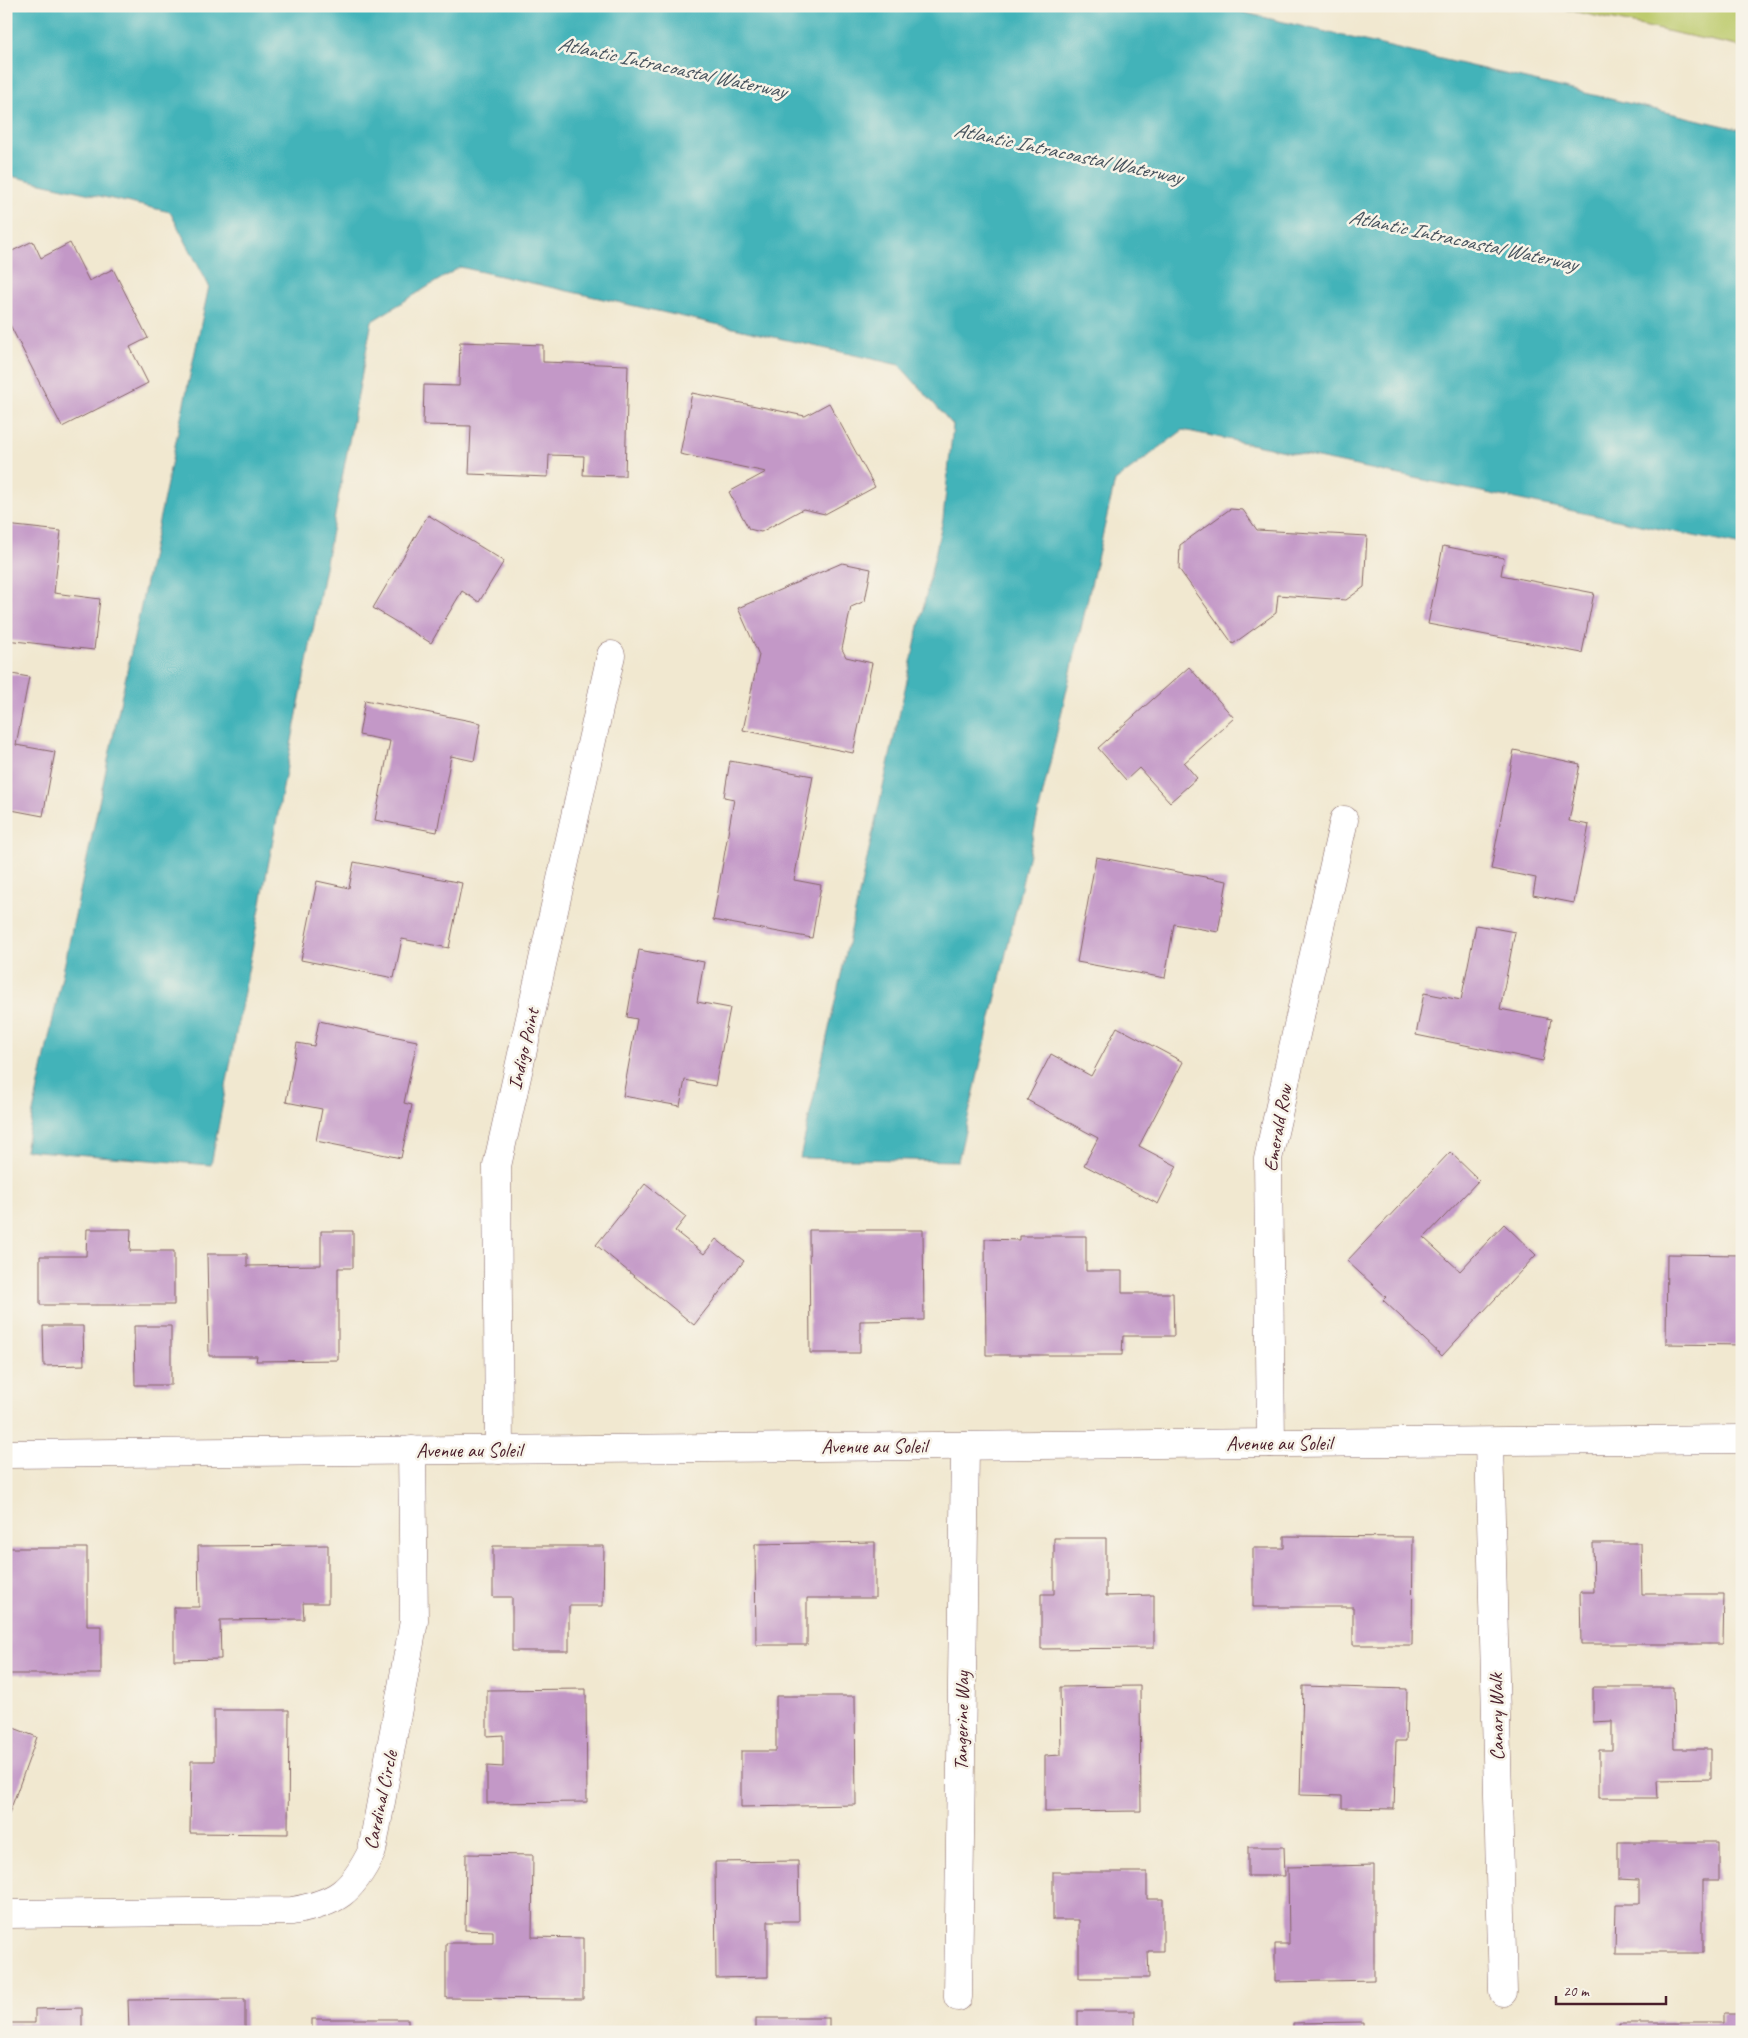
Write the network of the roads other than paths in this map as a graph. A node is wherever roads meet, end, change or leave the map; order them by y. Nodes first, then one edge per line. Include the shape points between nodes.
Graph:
1 (611, 655) dead end
2 (1344, 820) dead end
3 (1742, 1439) edge
4 (1490, 1442) junction
5 (1271, 1443) junction
6 (965, 1446) junction
7 (412, 1450) junction
8 (499, 1450) junction
9 (6, 1454) edge
10 (6, 1914) edge
11 (1503, 1992) dead end
12 (958, 1997) dead end

1 - 8 street, Indigo Point via 497,1166
2 - 5 street, Emerald Row via 1268,1159
3 - 4 street, Avenue au Soleil
4 - 5 street, Avenue au Soleil
4 - 11 street, Canary Walk
5 - 6 street, Avenue au Soleil
6 - 8 street, Avenue au Soleil
6 - 12 street, Tangerine Way
7 - 8 street, Avenue au Soleil
7 - 9 street, Avenue au Soleil
7 - 10 street, Cardinal Circle via 414,1621 372,1850 360,1874 342,1894 319,1906 292,1911

